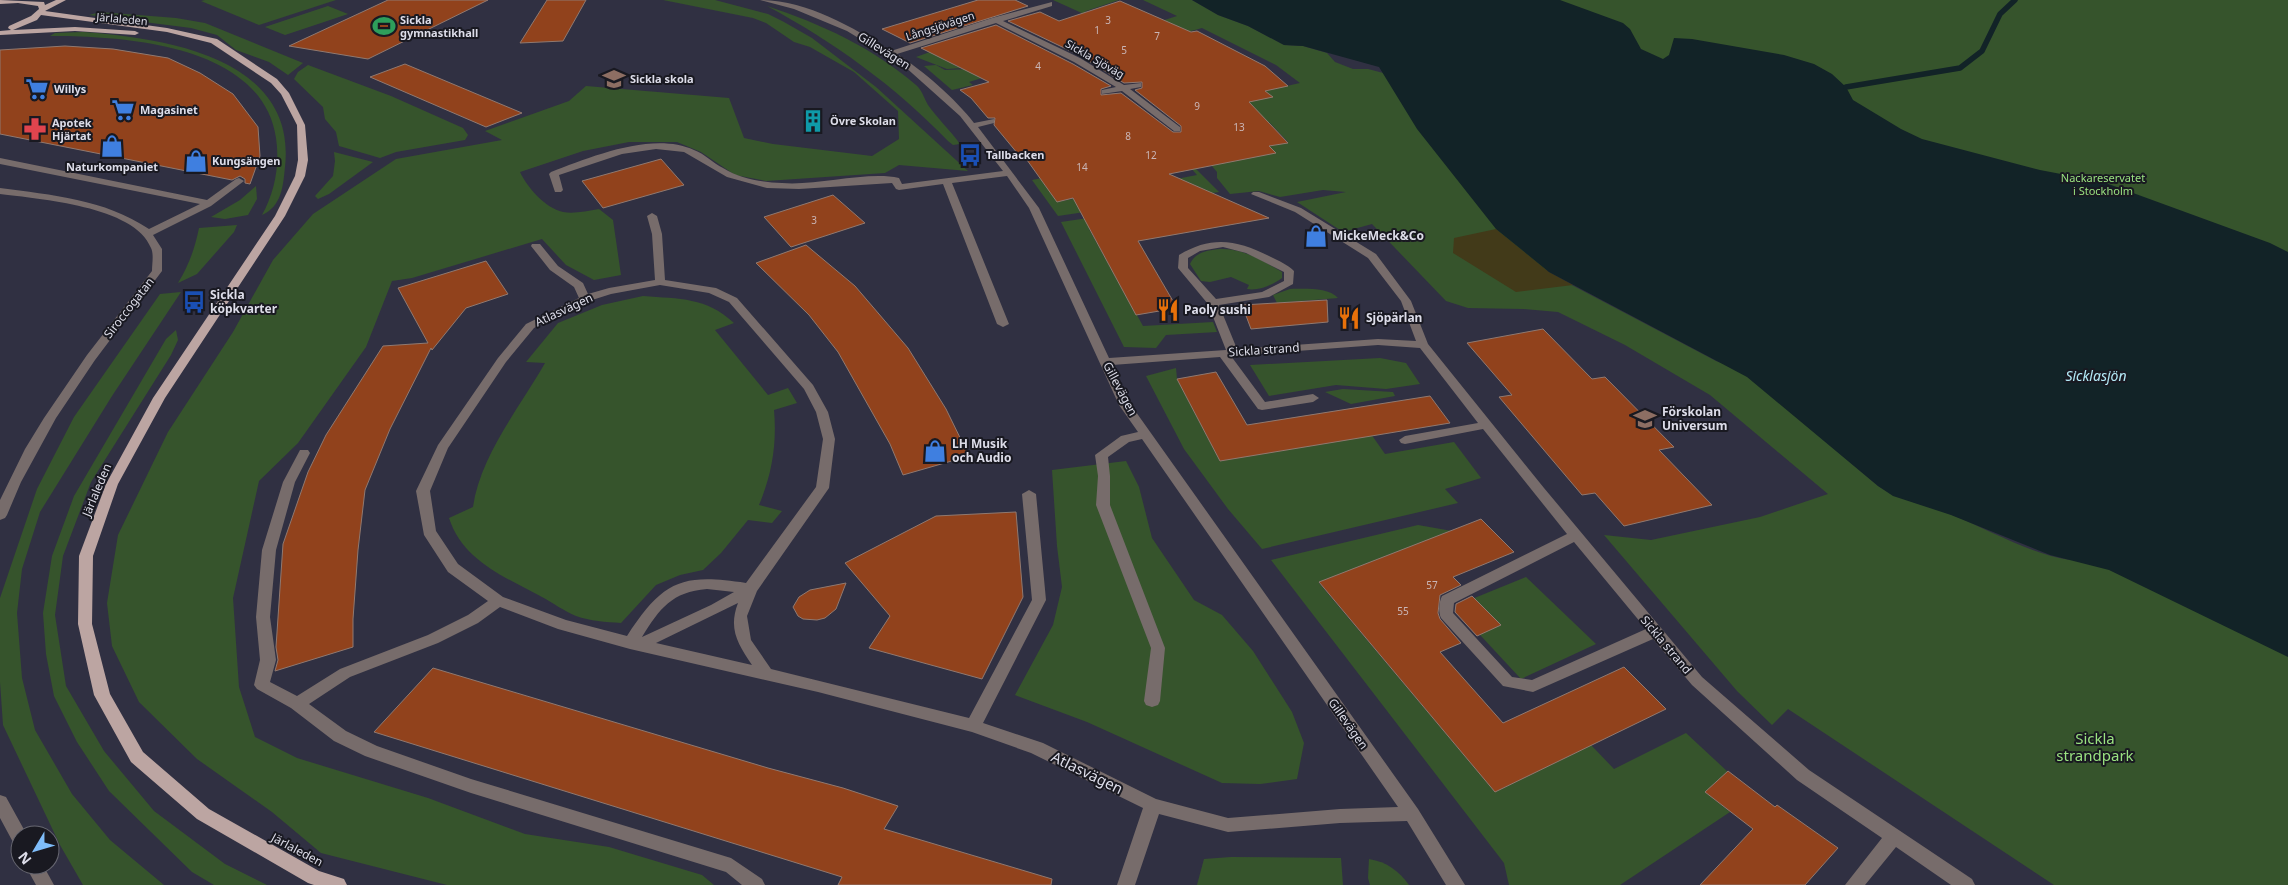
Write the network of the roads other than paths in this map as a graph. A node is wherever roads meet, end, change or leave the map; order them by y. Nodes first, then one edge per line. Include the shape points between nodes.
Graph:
1 (19, 0) edge
2 (62, 0) edge
3 (764, 0) edge
4 (1044, 0) edge
5 (0, 2) edge
6 (42, 11) junction
7 (995, 20) junction
8 (0, 32) edge
9 (889, 54) junction
10 (238, 58) junction
11 (1138, 84) dead end
12 (1122, 88) junction
13 (1104, 92) dead end
14 (992, 121) dead end
15 (972, 126) junction
16 (1177, 129) dead end
17 (0, 161) edge
18 (1009, 173) junction
19 (239, 181) dead end
20 (947, 182) junction
21 (558, 190) dead end
22 (1, 192) edge
23 (1256, 194) dead end
24 (208, 204) junction
25 (652, 216) dead end
26 (149, 233) junction
27 (536, 246) dead end
28 (660, 282) junction
29 (585, 299) junction
30 (1213, 303) junction
31 (1003, 324) dead end
32 (1423, 345) junction
33 (1228, 353) junction
34 (1105, 362) junction
35 (1313, 398) dead end
36 (1486, 425) junction
37 (1146, 434) junction
38 (1405, 440) dead end
39 (304, 453) dead end
40 (1029, 494) dead end
41 (0, 514) edge
42 (1576, 535) junction
43 (750, 590) junction
44 (498, 600) junction
45 (1656, 631) junction
46 (634, 644) junction
47 (767, 674) junction
48 (1152, 701) dead end
49 (297, 704) junction
50 (973, 726) junction
51 (0, 802) edge
52 (1153, 805) junction
53 (1412, 814) junction
54 (12, 825) edge
55 (1894, 836) junction
56 (1448, 877) edge
57 (338, 885) edge
58 (756, 885) edge
59 (1126, 885) edge
60 (1456, 885) edge
61 (1854, 885) edge
62 (1966, 885) edge

1 - 5 main road
1 - 6 main road, Järlaleden via 41,4
2 - 6 main road
3 - 9 street, Gillevägen via 796,8 850,29
4 - 7 street, Långsjövägen via 1049,4
6 - 8 main road via 23,24
6 - 10 main road, Järlaleden via 167,30 214,41
7 - 9 street, Långsjövägen
7 - 12 street, Sickla Sjöväg via 1078,60
8 - 10 main road, Järlaleden via 75,29 154,35
9 - 15 street, Gillevägen via 930,82
10 - 57 main road, Järlaleden via 274,81 285,93 301,125 303,160 300,176 280,216 159,398 112,484 86,556 85,624 102,696 137,758 203,814 314,877
11 - 12 street
12 - 13 street
12 - 16 street, Sickla Sjöväg
14 - 15 street
15 - 18 street, Gillevägen
17 - 24 street
18 - 20 street
18 - 34 street, Gillevägen via 1034,208
19 - 24 street
20 - 21 street via 899,187 896,180 878,179 767,185 720,171 688,150 661,145 612,155 554,174
20 - 31 street
22 - 26 street via 71,202 117,214 137,222
23 - 32 street, Sickla strand via 1298,210 1372,256 1406,301
24 - 26 street
25 - 28 street via 657,234
26 - 41 street, Siroccogatan via 160,259 157,271 82,369 12,484
27 - 29 street via 554,268 579,285
28 - 29 street, Atlasvägen
28 - 43 street, Atlasvägen via 712,290 733,300 809,388 822,412 829,439 822,488
29 - 44 street, Atlasvägen via 530,326 502,360 442,448 423,491 429,532 453,568
30 - 30 street via 1265,295 1289,282 1289,271 1238,245 1225,243 1193,250 1183,257 1183,268
30 - 33 street
32 - 33 street, Sickla strand via 1378,342
32 - 36 street, Sickla strand
33 - 34 street, Sickla strand
33 - 35 street via 1262,406
34 - 37 street, Gillevägen via 1125,405
36 - 38 street
36 - 42 street, Sickla strand
37 - 48 street via 1125,440 1101,455 1103,505 1158,648
37 - 53 street, Gillevägen
39 - 49 street via 289,482 269,550 263,617 268,660 262,685
40 - 50 street via 1039,600
42 - 45 street, Sickla strand
42 - 45 street via 1447,600 1446,614 1508,682 1533,686
43 - 46 street, Atlasvägen via 716,609
43 - 46 street via 710,582 678,589 653,606
43 - 47 street, Atlasvägen via 740,616 744,641
44 - 46 street, Atlasvägen via 563,625
44 - 49 street via 473,619 433,640 345,674
45 - 55 street, Sickla strand via 1697,681 1803,775
46 - 47 street, Atlasvägen
47 - 50 street, Atlasvägen
49 - 58 street via 340,736 371,751 471,786 731,866
50 - 52 street, Atlasvägen via 1037,748
51 - 54 street
52 - 53 street, Atlasvägen via 1228,826 1340,816
52 - 59 street
53 - 56 street, Gillevägen
55 - 61 street
55 - 62 street, Sickla strand
56 - 60 street, Gillevägen

